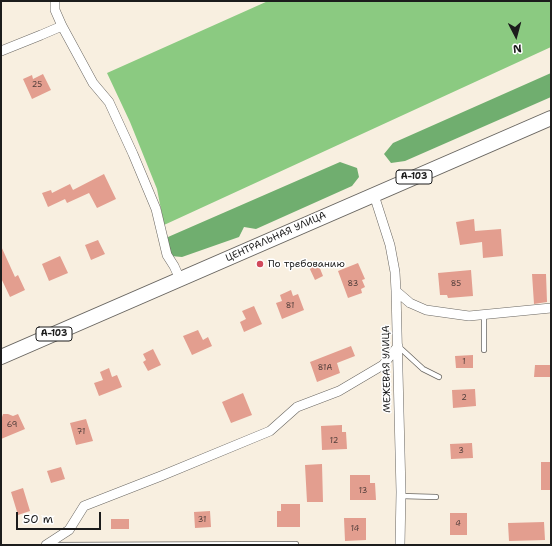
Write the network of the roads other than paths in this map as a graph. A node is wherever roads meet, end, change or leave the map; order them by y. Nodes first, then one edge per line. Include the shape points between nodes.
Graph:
1 (55, 1) edge
2 (62, 26) junction
3 (1, 51) edge
4 (551, 118) edge
5 (374, 195) junction
6 (180, 280) junction
7 (396, 291) junction
8 (551, 308) edge
9 (484, 314) junction
10 (398, 346) junction
11 (484, 350) dead end
12 (1, 357) edge
13 (439, 377) dead end
14 (400, 496) junction
15 (436, 497) dead end
16 (296, 544) edge
17 (47, 545) edge
18 (400, 545) edge

1 - 2 street via 55,10
2 - 3 street
2 - 6 street via 93,83 109,102 156,209 167,255
4 - 5 main road, ЦЕНТРАЛЬНАЯ УЛИЦА / А-103
5 - 6 main road, ЦЕНТРАЛЬНАЯ УЛИЦА / А-103
5 - 7 street, МЕЖЕВАЯ УЛИЦА via 390,245
6 - 12 main road, ЦЕНТРАЛЬНАЯ УЛИЦА / А-103
7 - 9 street via 410,303 426,310 468,316
7 - 10 street, МЕЖЕВАЯ УЛИЦА
8 - 9 street
9 - 11 lane
10 - 13 lane via 423,369
10 - 14 street, МЕЖЕВАЯ УЛИЦА
10 - 17 street via 383,365 339,391 297,407 270,431 84,506 69,530
14 - 15 lane
14 - 18 street, МЕЖЕВАЯ УЛИЦА
16 - 17 lane

